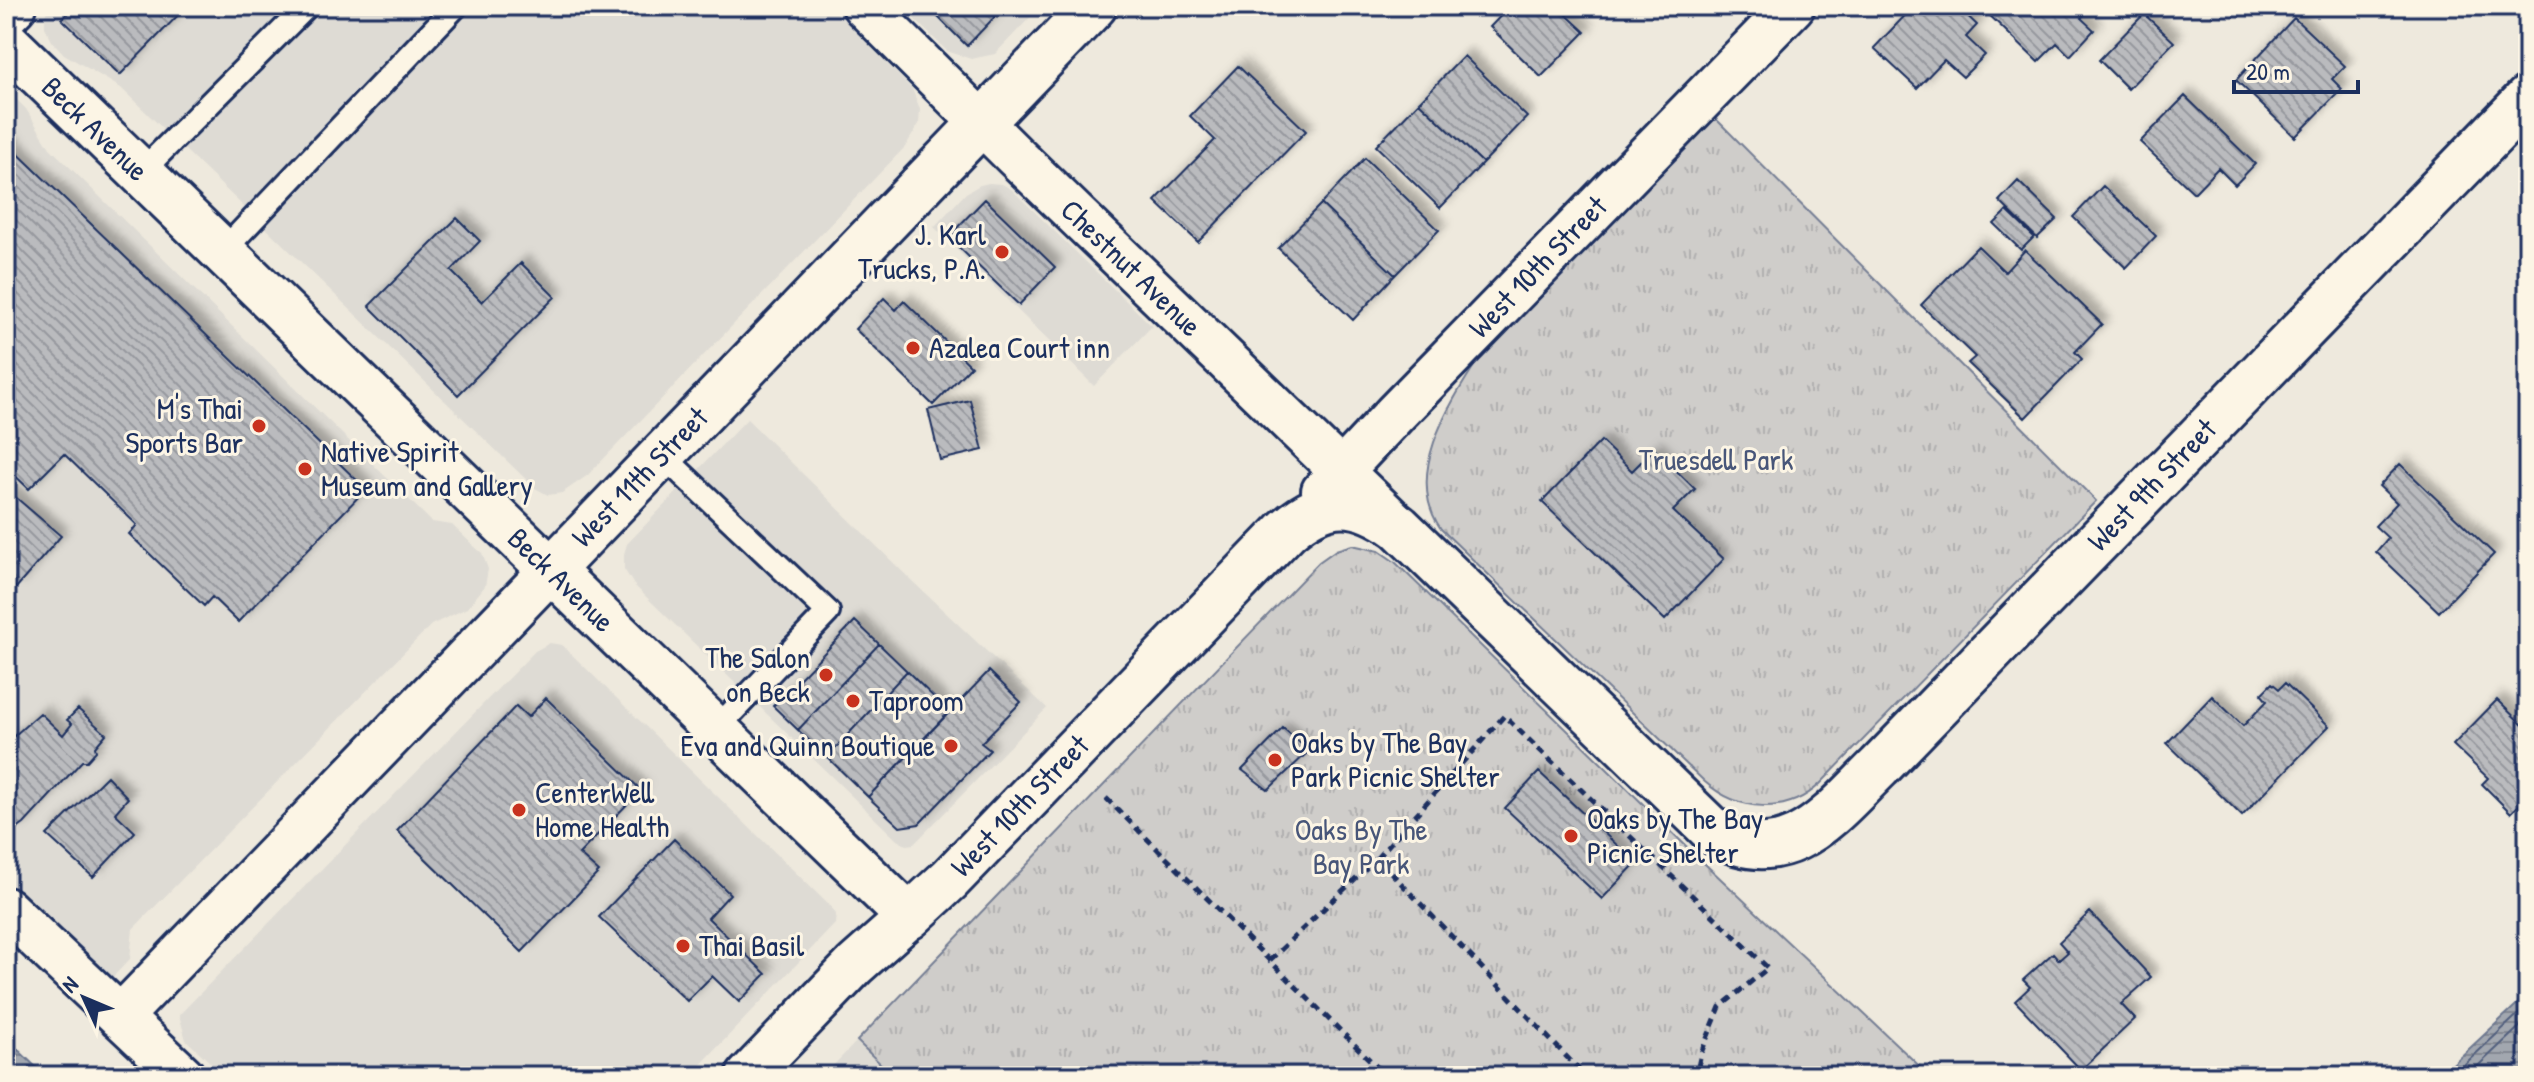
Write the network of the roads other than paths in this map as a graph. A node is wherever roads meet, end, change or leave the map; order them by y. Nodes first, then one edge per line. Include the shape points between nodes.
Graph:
1 (15, 6) edge
2 (307, 6) edge
3 (456, 6) edge
4 (864, 6) edge
5 (1094, 6) edge
6 (1793, 6) edge
7 (6, 15) edge
8 (6, 42) edge
9 (2528, 98) edge
10 (982, 123) junction
11 (140, 173) junction
12 (222, 252) junction
13 (661, 454) junction
14 (1347, 488) junction
15 (551, 570) junction
16 (715, 730) junction
17 (1760, 847) joint
18 (6, 909) edge
19 (909, 917) junction
20 (120, 1017) junction
21 (183, 1076) edge
22 (748, 1076) edge

1 - 7 street
2 - 11 lane
3 - 12 lane
4 - 10 street, Chestnut Avenue
5 - 10 main road, West 11th Street
6 - 14 street, West 10th Street
8 - 11 main road, Beck Avenue
9 - 17 main road, West 9th Street via 1828,817 1788,843
10 - 13 main road, West 11th Street
10 - 14 street, Chestnut Avenue
11 - 12 main road, Beck Avenue
12 - 15 main road, Beck Avenue
13 - 15 main road, West 11th Street
13 - 16 lane via 828,612
14 - 17 main road, Chestnut Avenue via 1399,527 1700,821 1734,843
14 - 19 main road, West 10th Street via 1287,530
15 - 16 main road, Beck Avenue
15 - 20 street, West 11th Street
16 - 19 main road, Beck Avenue
18 - 20 street
19 - 22 street, West 10th Street
20 - 21 street

